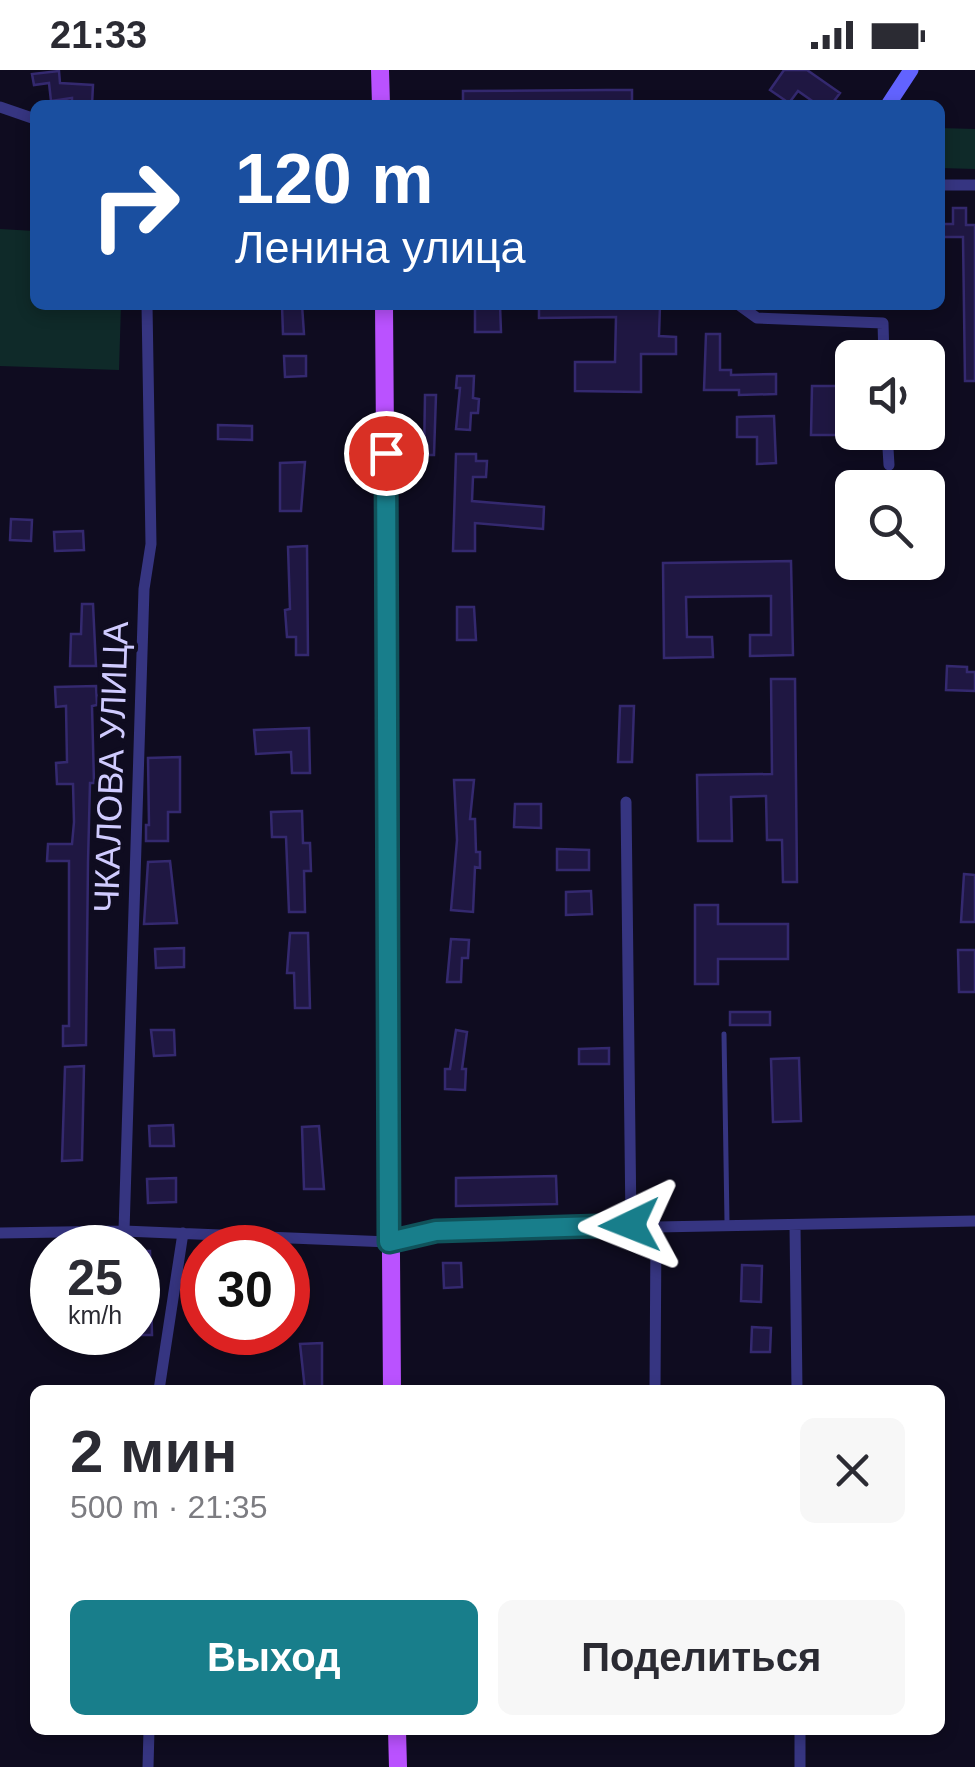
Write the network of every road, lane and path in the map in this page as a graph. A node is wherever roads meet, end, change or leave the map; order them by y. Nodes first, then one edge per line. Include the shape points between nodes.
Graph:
1 (380, 70) edge
2 (912, 70) edge
3 (380, 100) edge
4 (891, 100) edge
5 (0, 107) edge
6 (30, 117) edge
7 (945, 185) edge
8 (975, 185) edge
9 (146, 310) edge
10 (384, 310) edge
11 (746, 310) edge
12 (883, 340) edge
13 (888, 450) edge
14 (888, 465) dead end
15 (626, 802) dead end
16 (724, 1034) dead end
17 (975, 1221) edge
18 (124, 1225) edge
19 (630, 1225) junction
20 (656, 1225) junction
21 (728, 1225) junction
22 (795, 1226) junction
23 (0, 1233) edge
24 (30, 1233) edge
25 (310, 1239) edge
26 (389, 1242) junction
27 (180, 1253) edge
28 (160, 1385) edge
29 (392, 1385) edge
30 (655, 1385) edge
31 (796, 1385) edge
32 (149, 1735) edge
33 (397, 1735) edge
34 (800, 1735) edge
35 (148, 1767) edge
36 (398, 1767) edge
37 (800, 1767) edge

1 - 3 main road
2 - 4 street
5 - 6 street
7 - 8 street
9 - 18 street, ЧКАЛОВА УЛИЦА via 150,544
10 - 26 main road
11 - 12 street via 757,318 883,323
13 - 14 street
15 - 19 street
16 - 21 lane
17 - 22 street
19 - 20 street
19 - 26 street via 436,1231
20 - 21 street
20 - 30 street
21 - 22 street
22 - 31 street
23 - 24 street
25 - 26 street
26 - 29 main road
27 - 28 street
32 - 35 street
33 - 36 main road
34 - 37 street

